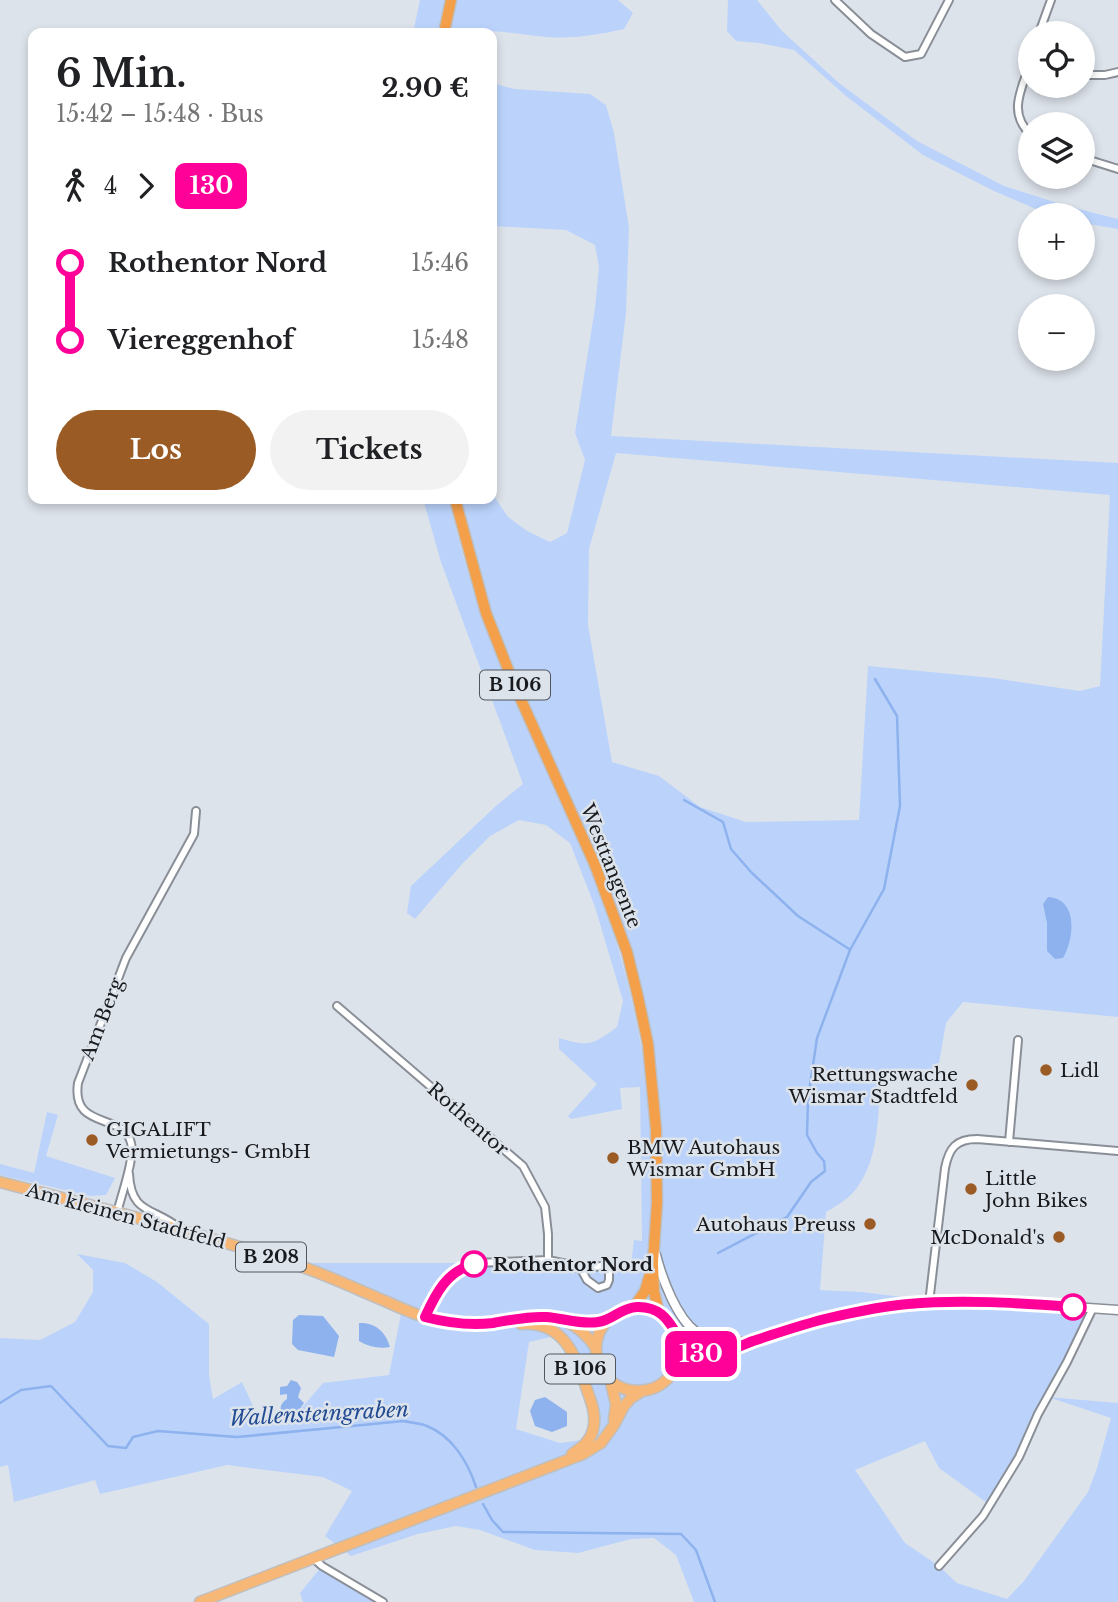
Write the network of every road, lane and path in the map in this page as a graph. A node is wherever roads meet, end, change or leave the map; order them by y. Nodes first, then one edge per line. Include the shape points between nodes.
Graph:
1 (451, 0) edge
2 (835, 0) edge
3 (949, 0) edge
4 (1051, 0) edge
5 (1043, 21) edge
6 (445, 28) edge
7 (1118, 72) edge
8 (1095, 74) edge
9 (1095, 162) edge
10 (1118, 169) edge
11 (456, 504) edge
12 (195, 811) dead end
13 (337, 1006) dead end
14 (1018, 1040) dead end
15 (1009, 1142) junction
16 (1118, 1152) edge
17 (128, 1168) junction
18 (0, 1182) edge
19 (117, 1213) junction
20 (183, 1231) junction
21 (654, 1248) junction
22 (548, 1260) junction
23 (653, 1263) junction
24 (581, 1269) junction
25 (929, 1303) junction
26 (634, 1307) junction
27 (1093, 1308) junction
28 (1118, 1310) edge
29 (659, 1313) junction
30 (425, 1317) junction
31 (560, 1319) junction
32 (607, 1320) junction
33 (490, 1323) junction
34 (678, 1338) junction
35 (750, 1342) junction
36 (596, 1348) junction
37 (720, 1353) junction
38 (670, 1375) junction
39 (610, 1379) junction
40 (644, 1390) junction
41 (610, 1431) junction
42 (561, 1464) junction
43 (313, 1558) junction
44 (939, 1566) dead end
45 (200, 1602) edge
46 (383, 1602) edge

1 - 6 highway
2 - 3 street via 871,34 905,57 921,54
4 - 5 street
7 - 8 street
9 - 10 street
11 - 21 highway, Westtangente / B 106 via 486,613 595,865 627,952 648,1044 656,1118
12 - 17 street, Am Berg via 194,834 126,958 78,1083 84,1111 128,1135 132,1150
13 - 22 street, Rothentor via 523,1167 545,1207
14 - 15 street
15 - 16 street
15 - 25 street via 965,1140 948,1154
17 - 19 street, Am Berg
17 - 20 street via 136,1201
18 - 19 main road, Am kleinen Stadtfeld / B 208
19 - 20 main road, Am kleinen Stadtfeld / B 208
20 - 30 main road, Am kleinen Stadtfeld / B 208 via 292,1263
21 - 23 highway, Westtangente / B 106
21 - 35 main road via 664,1282 696,1332 717,1341
22 - 24 street
22 - 30 street via 464,1267 446,1279
23 - 26 highway, Westtangente / B 106 via 645,1291
23 - 29 highway, Westtangente / B 106
24 - 24 street via 598,1287 607,1285 606,1268
25 - 27 main road
25 - 35 main road via 830,1318
26 - 29 main road
26 - 32 main road
27 - 28 main road
27 - 44 street via 983,1516
29 - 34 main road, B 106
30 - 33 main road, Am kleinen Stadtfeld / B 208 via 453,1324
31 - 32 main road, B 208
31 - 33 main road, B 208 via 533,1317
31 - 36 main road via 582,1331
32 - 36 main road, B 106
33 - 42 main road, B 106 via 542,1325 559,1335 575,1356 593,1408 594,1425 586,1444
34 - 37 main road via 697,1353
34 - 38 main road via 679,1357
35 - 37 main road
36 - 39 main road, B 106
37 - 38 main road
38 - 40 main road, B 106
39 - 40 main road, B 106 via 625,1388
39 - 41 main road, B 106 via 615,1404
40 - 41 main road, B 106 via 624,1406
41 - 42 main road, B 106 via 592,1450
42 - 43 main road, B 106
43 - 45 main road, B 106
43 - 46 street

